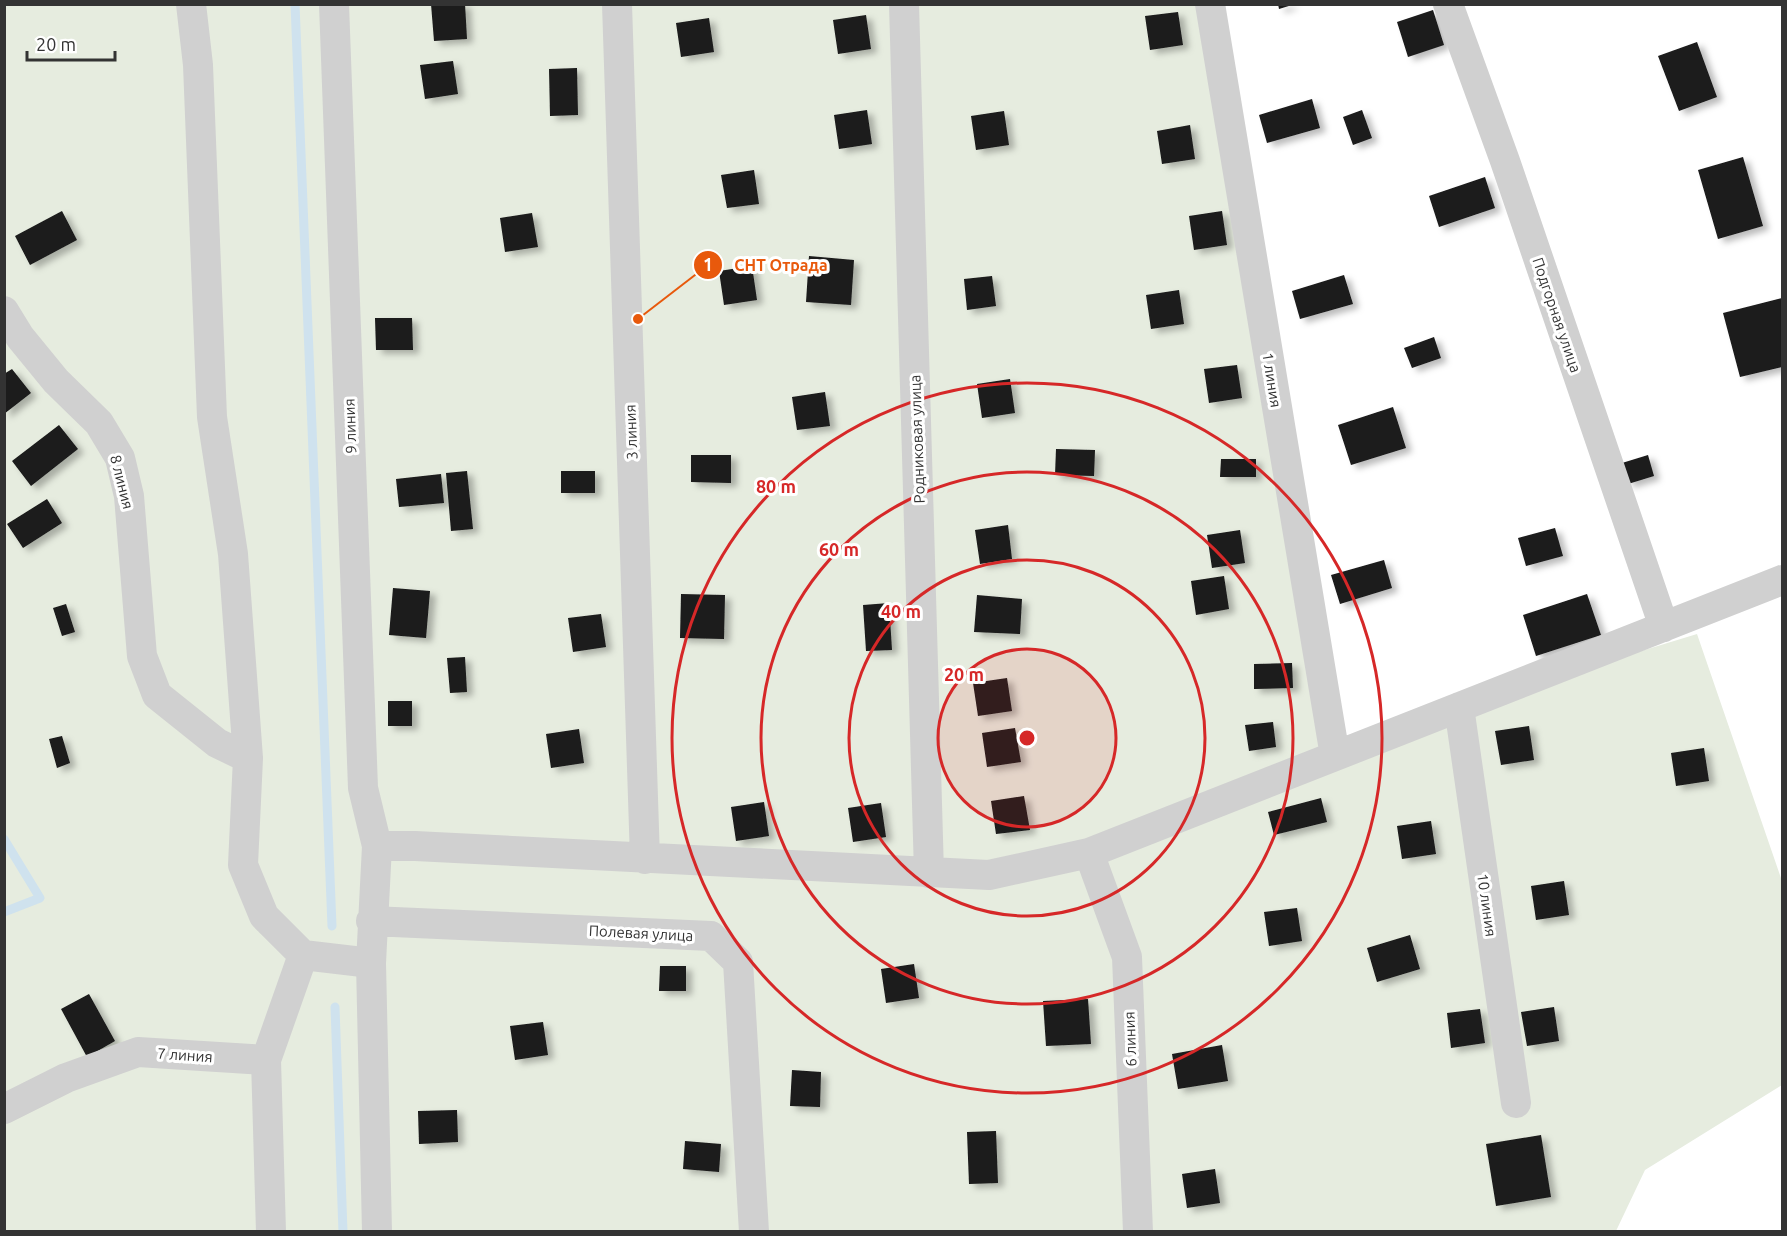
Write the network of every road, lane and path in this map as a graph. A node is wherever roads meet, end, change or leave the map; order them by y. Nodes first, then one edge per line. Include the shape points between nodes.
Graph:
1 (191, 4) edge
2 (334, 4) edge
3 (617, 4) edge
4 (904, 4) edge
5 (1210, 4) edge
6 (1448, 4) edge
7 (4, 310) edge
8 (1782, 580) edge
9 (1664, 627) junction
10 (1459, 707) junction
11 (1335, 756) junction
12 (248, 758) junction
13 (377, 846) junction
14 (1089, 853) junction
15 (645, 859) junction
16 (929, 873) junction
17 (371, 921) junction
18 (303, 955) junction
19 (371, 963) junction
20 (266, 1060) junction
21 (1515, 1102) dead end
22 (4, 1109) edge
23 (271, 1232) edge
24 (377, 1232) edge
25 (754, 1232) edge
26 (1138, 1232) edge

1 - 12 street via 198,65 212,417 233,554
2 - 13 street, 9 линия via 363,788
3 - 15 street, 3 линия
4 - 16 street, Родниковая улица
5 - 11 street, 1 линия
6 - 9 street, Подгорная улица
7 - 12 street, 8 линия via 20,337 56,381 99,423 120,458 129,495 142,656 157,695 217,743
8 - 9 street
9 - 10 street
10 - 11 street
10 - 21 street, 10 линия
11 - 14 street
12 - 18 street via 243,865 264,916
13 - 15 street
13 - 17 street, 9 линия
14 - 16 street via 989,875
14 - 26 street, 6 линия via 1127,957
15 - 16 street
17 - 19 street, 9 линия
17 - 25 street, Полевая улица via 711,936 738,962
18 - 19 street
18 - 20 street
19 - 24 street, 9 линия
20 - 22 street, 7 линия via 138,1052 66,1078
20 - 23 street

